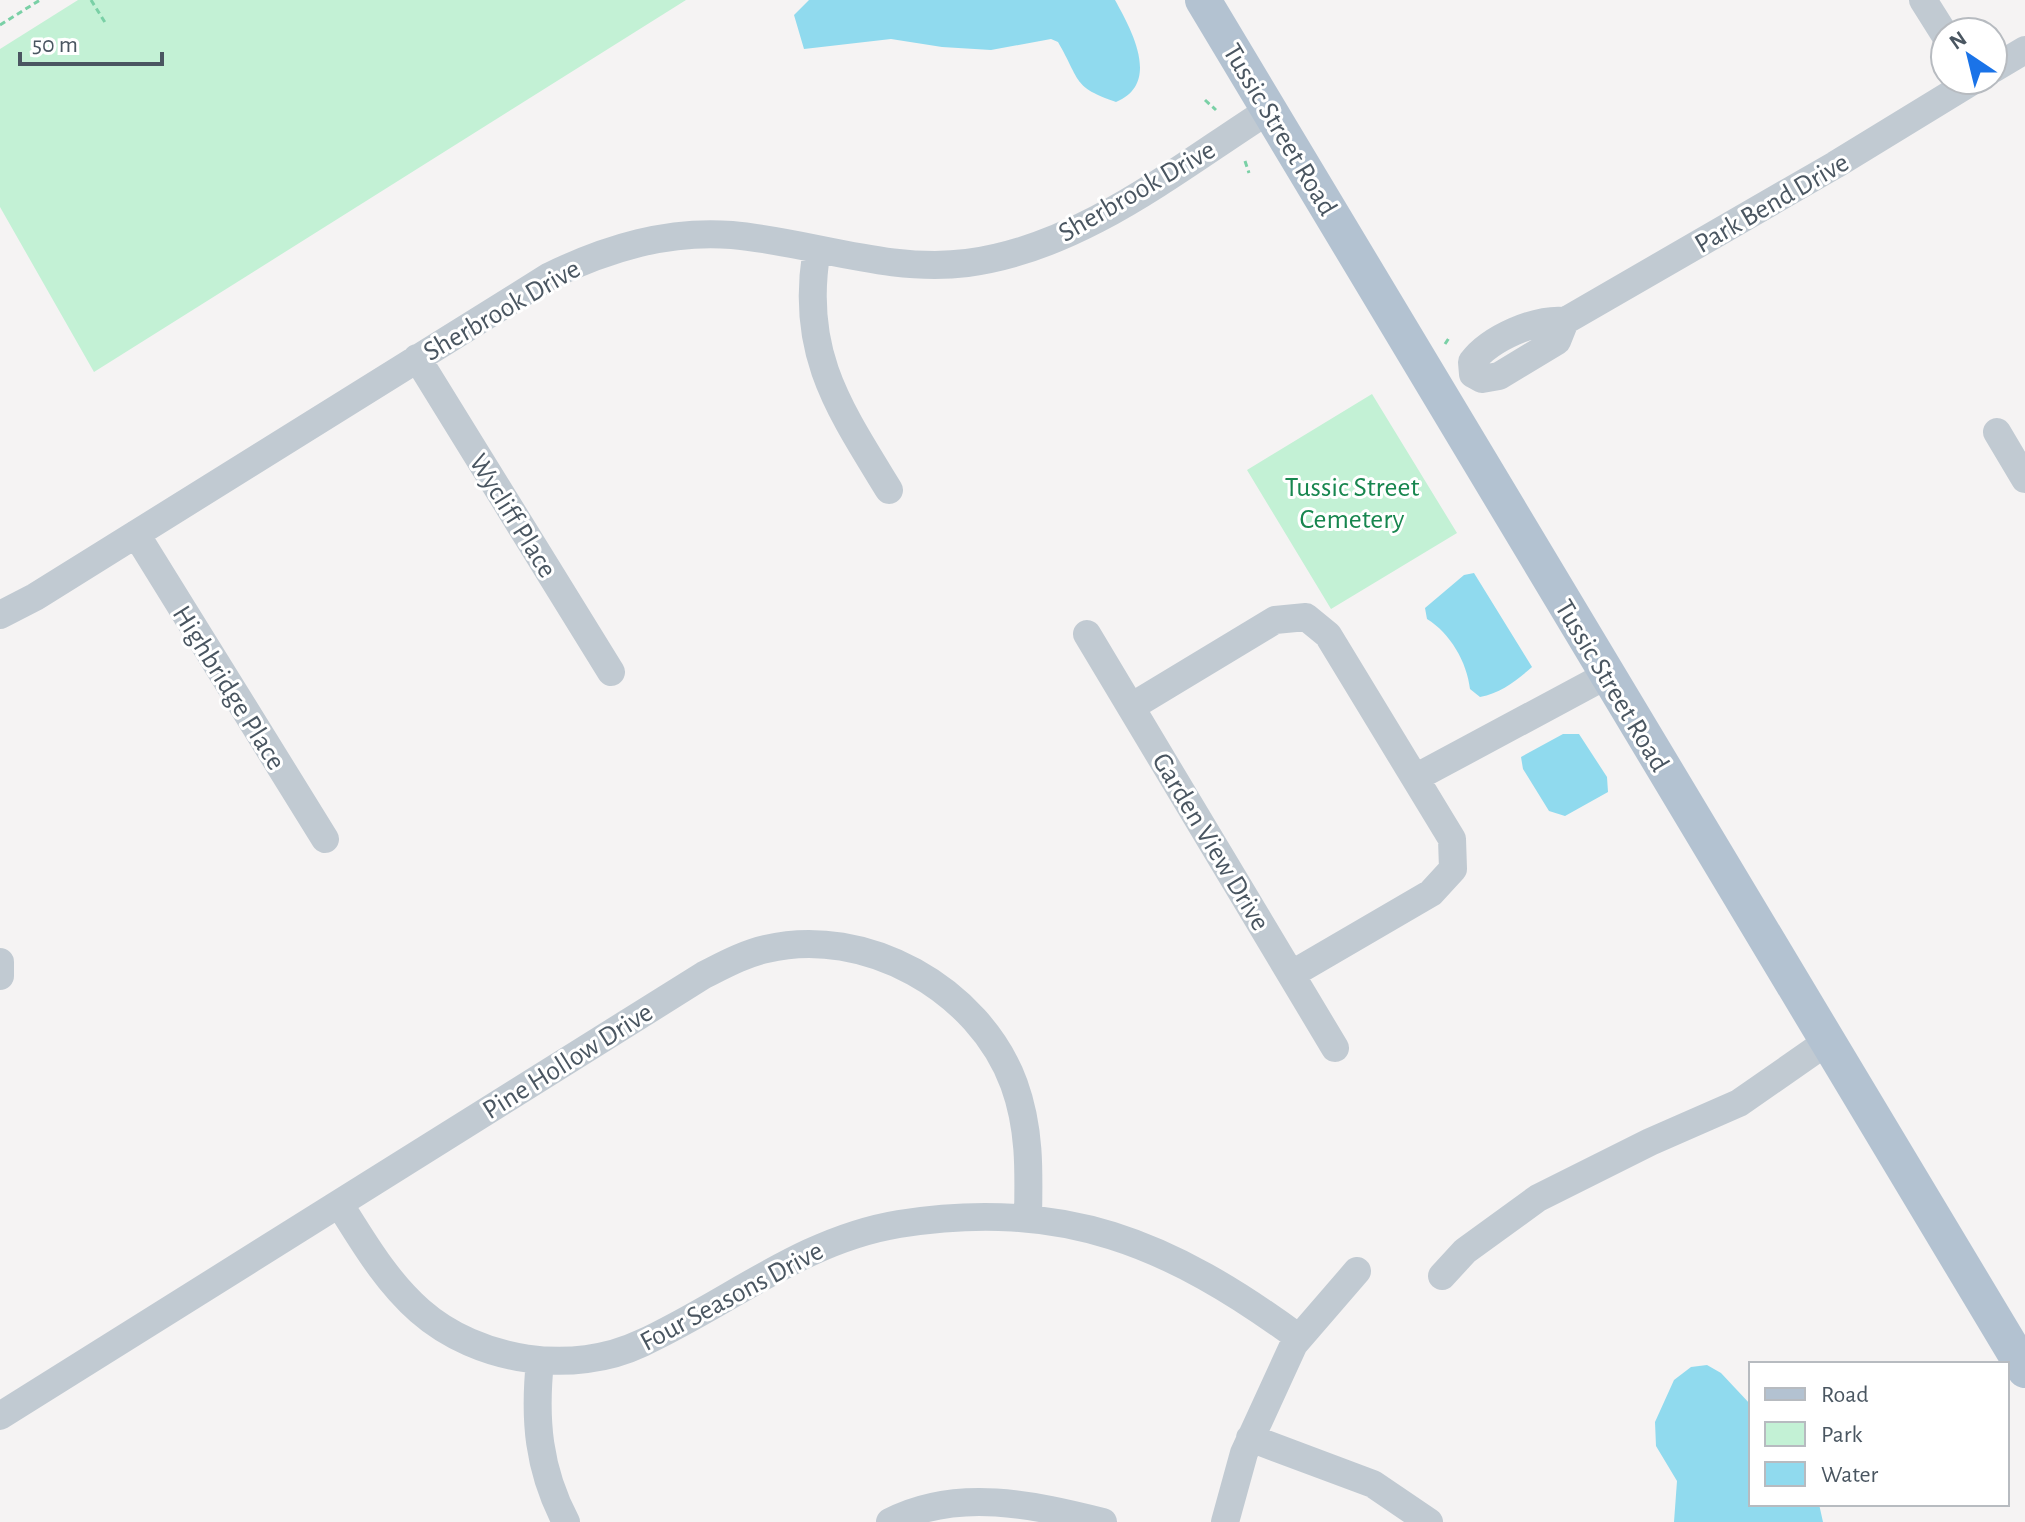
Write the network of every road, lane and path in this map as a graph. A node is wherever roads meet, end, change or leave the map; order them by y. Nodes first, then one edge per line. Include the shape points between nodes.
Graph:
1 (40, 0) edge
2 (91, 0) edge
3 (1203, 0) edge
4 (106, 24) dead end
5 (0, 25) edge
6 (1947, 96) edge
7 (1205, 100) dead end
8 (1216, 110) dead end
9 (1269, 110) junction
10 (1245, 161) dead end
11 (1249, 173) dead end
12 (817, 249) junction
13 (1449, 338) dead end
14 (1445, 344) dead end
15 (417, 358) junction
16 (1438, 392) junction
17 (1997, 432) dead end
18 (2025, 479) edge
19 (889, 490) dead end
20 (136, 534) junction
21 (0, 615) edge
22 (1087, 634) dead end
23 (611, 672) dead end
24 (1607, 675) junction
25 (1131, 707) junction
26 (1415, 778) junction
27 (325, 839) dead end
28 (0, 962) edge
29 (1292, 974) junction
30 (0, 976) edge
31 (1828, 1041) junction
32 (1335, 1048) dead end
33 (340, 1205) junction
34 (1028, 1217) junction
35 (1357, 1271) dead end
36 (1442, 1276) dead end
37 (1299, 1338) junction
38 (540, 1361) junction
39 (2025, 1370) edge
40 (0, 1416) edge
41 (1250, 1438) junction
42 (566, 1522) edge
43 (890, 1522) edge
44 (1103, 1522) edge
45 (1225, 1522) edge
46 (1429, 1522) edge

1 - 5 path
2 - 4 path
3 - 9 main road, Tussic Street Road
6 - 16 street, Park Bend Drive via 1565,321 1536,322 1479,351 1473,374
7 - 8 path
9 - 12 street, Sherbrook Drive via 1095,220 1038,246 999,257 925,265
9 - 16 main road, Tussic Street Road
10 - 11 path
12 - 15 street, Sherbrook Drive via 732,235 619,247 550,276
12 - 19 street via 811,312 823,373
13 - 14 path
15 - 20 street, Sherbrook Drive
15 - 23 street, Wycliff Place
16 - 24 main road, Tussic Street Road
17 - 18 street
20 - 21 street, Sherbrook Drive
20 - 27 street, Highbridge Place
22 - 25 street, Garden View Drive
24 - 26 street
24 - 31 main road, Tussic Street Road
25 - 26 street via 1275,620 1306,617 1328,635
25 - 29 street, Garden View Drive
26 - 29 street via 1452,839 1453,869 1431,893
28 - 30 street
29 - 32 street, Garden View Drive
31 - 36 street via 1739,1103 1538,1198 1465,1251
31 - 39 main road, Tussic Street Road
33 - 34 street, Pine Hollow Drive via 704,975 766,949 823,945 886,958 911,970 937,985 984,1030 1014,1082 1025,1118
33 - 38 street, Four Seasons Drive via 375,1261 422,1313 455,1334
33 - 40 street, Pine Hollow Drive
34 - 37 street, Four Seasons Drive via 1085,1228 1175,1258
34 - 38 street, Four Seasons Drive via 1003,1214 899,1224 857,1234 769,1270 641,1344 585,1359
35 - 37 street
37 - 41 street
38 - 42 street via 539,1452
41 - 45 street
41 - 46 street via 1373,1484
43 - 44 street via 925,1509 991,1501

